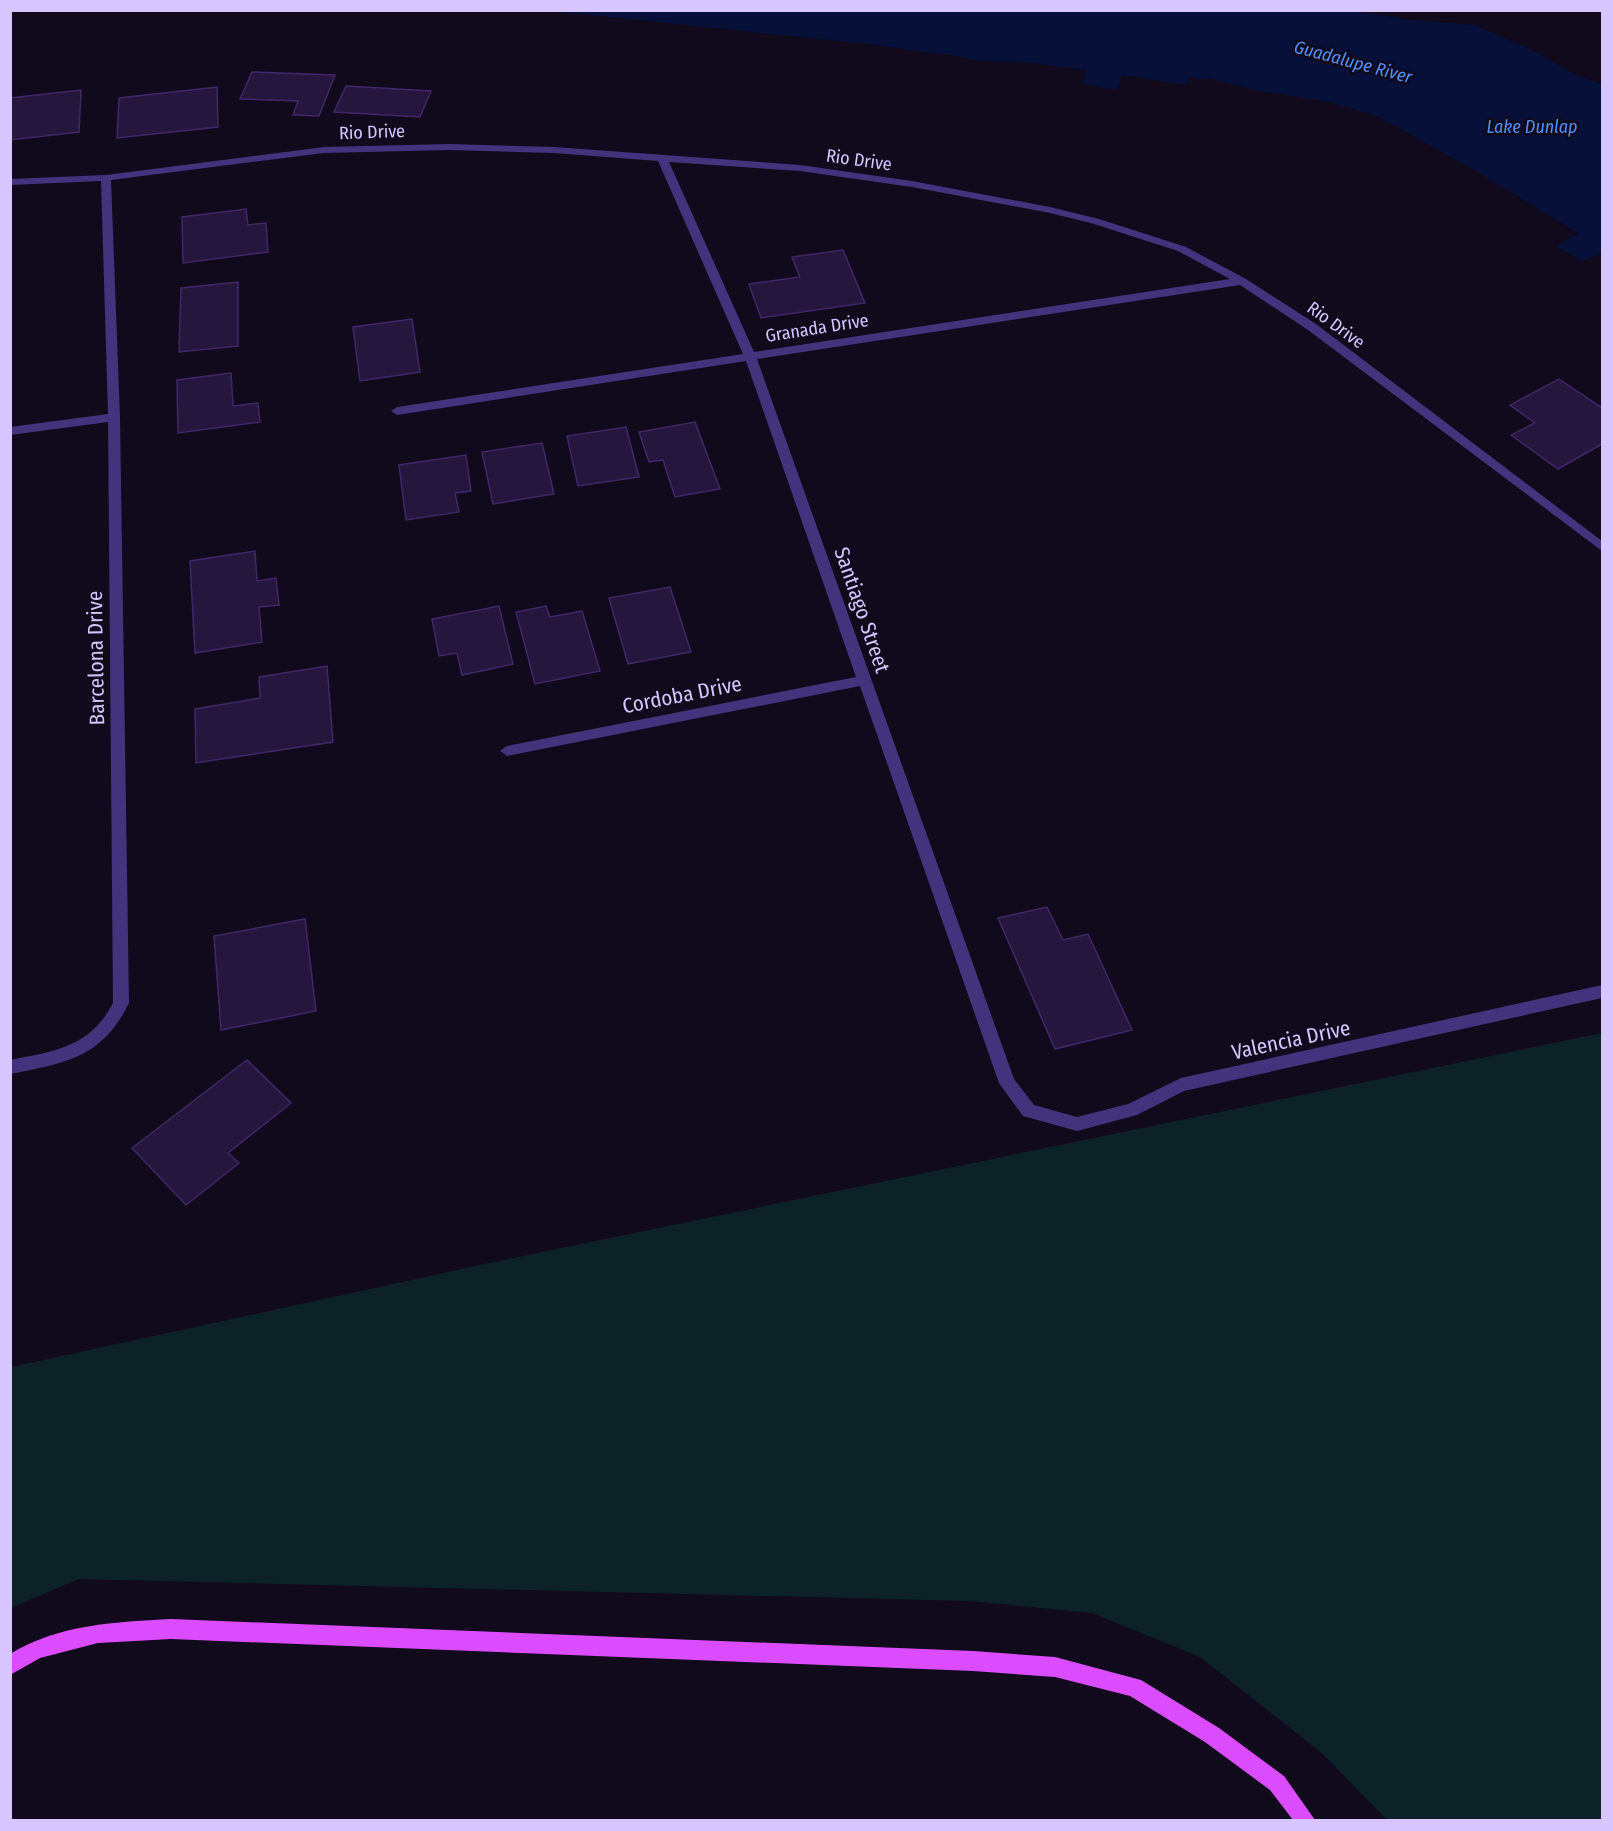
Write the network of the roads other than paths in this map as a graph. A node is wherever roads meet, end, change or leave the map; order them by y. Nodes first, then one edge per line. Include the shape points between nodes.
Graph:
1 (662, 157) junction
2 (106, 178) junction
3 (10, 182) edge
4 (1242, 280) junction
5 (750, 357) junction
6 (397, 411) dead end
7 (114, 417) junction
8 (10, 431) edge
9 (1602, 547) edge
10 (865, 680) junction
11 (507, 751) dead end
12 (1602, 992) edge
13 (10, 1067) edge
14 (1007, 1083) joint
15 (10, 1665) edge
16 (1305, 1821) edge

1 - 2 street, Rio Drive via 449,147 324,150
1 - 4 street, Rio Drive via 800,168 1003,200 1095,221 1164,243
1 - 5 street, Santiago Street
2 - 3 street, Rio Drive
2 - 7 street, Barcelona Drive
4 - 5 street, Granada Drive
4 - 9 street, Rio Drive via 1312,327
5 - 6 street, Granada Drive
5 - 10 street, Santiago Street
7 - 8 street
7 - 13 street, Barcelona Drive via 121,1003 114,1019 85,1047 69,1055
10 - 11 street, Cordoba Drive
10 - 14 street, Santiago Street
12 - 14 street, Valencia Drive via 1181,1085 1131,1110 1077,1124 1029,1111
15 - 16 main road via 36,1649 98,1632 171,1629 1055,1666 1144,1693 1276,1783

